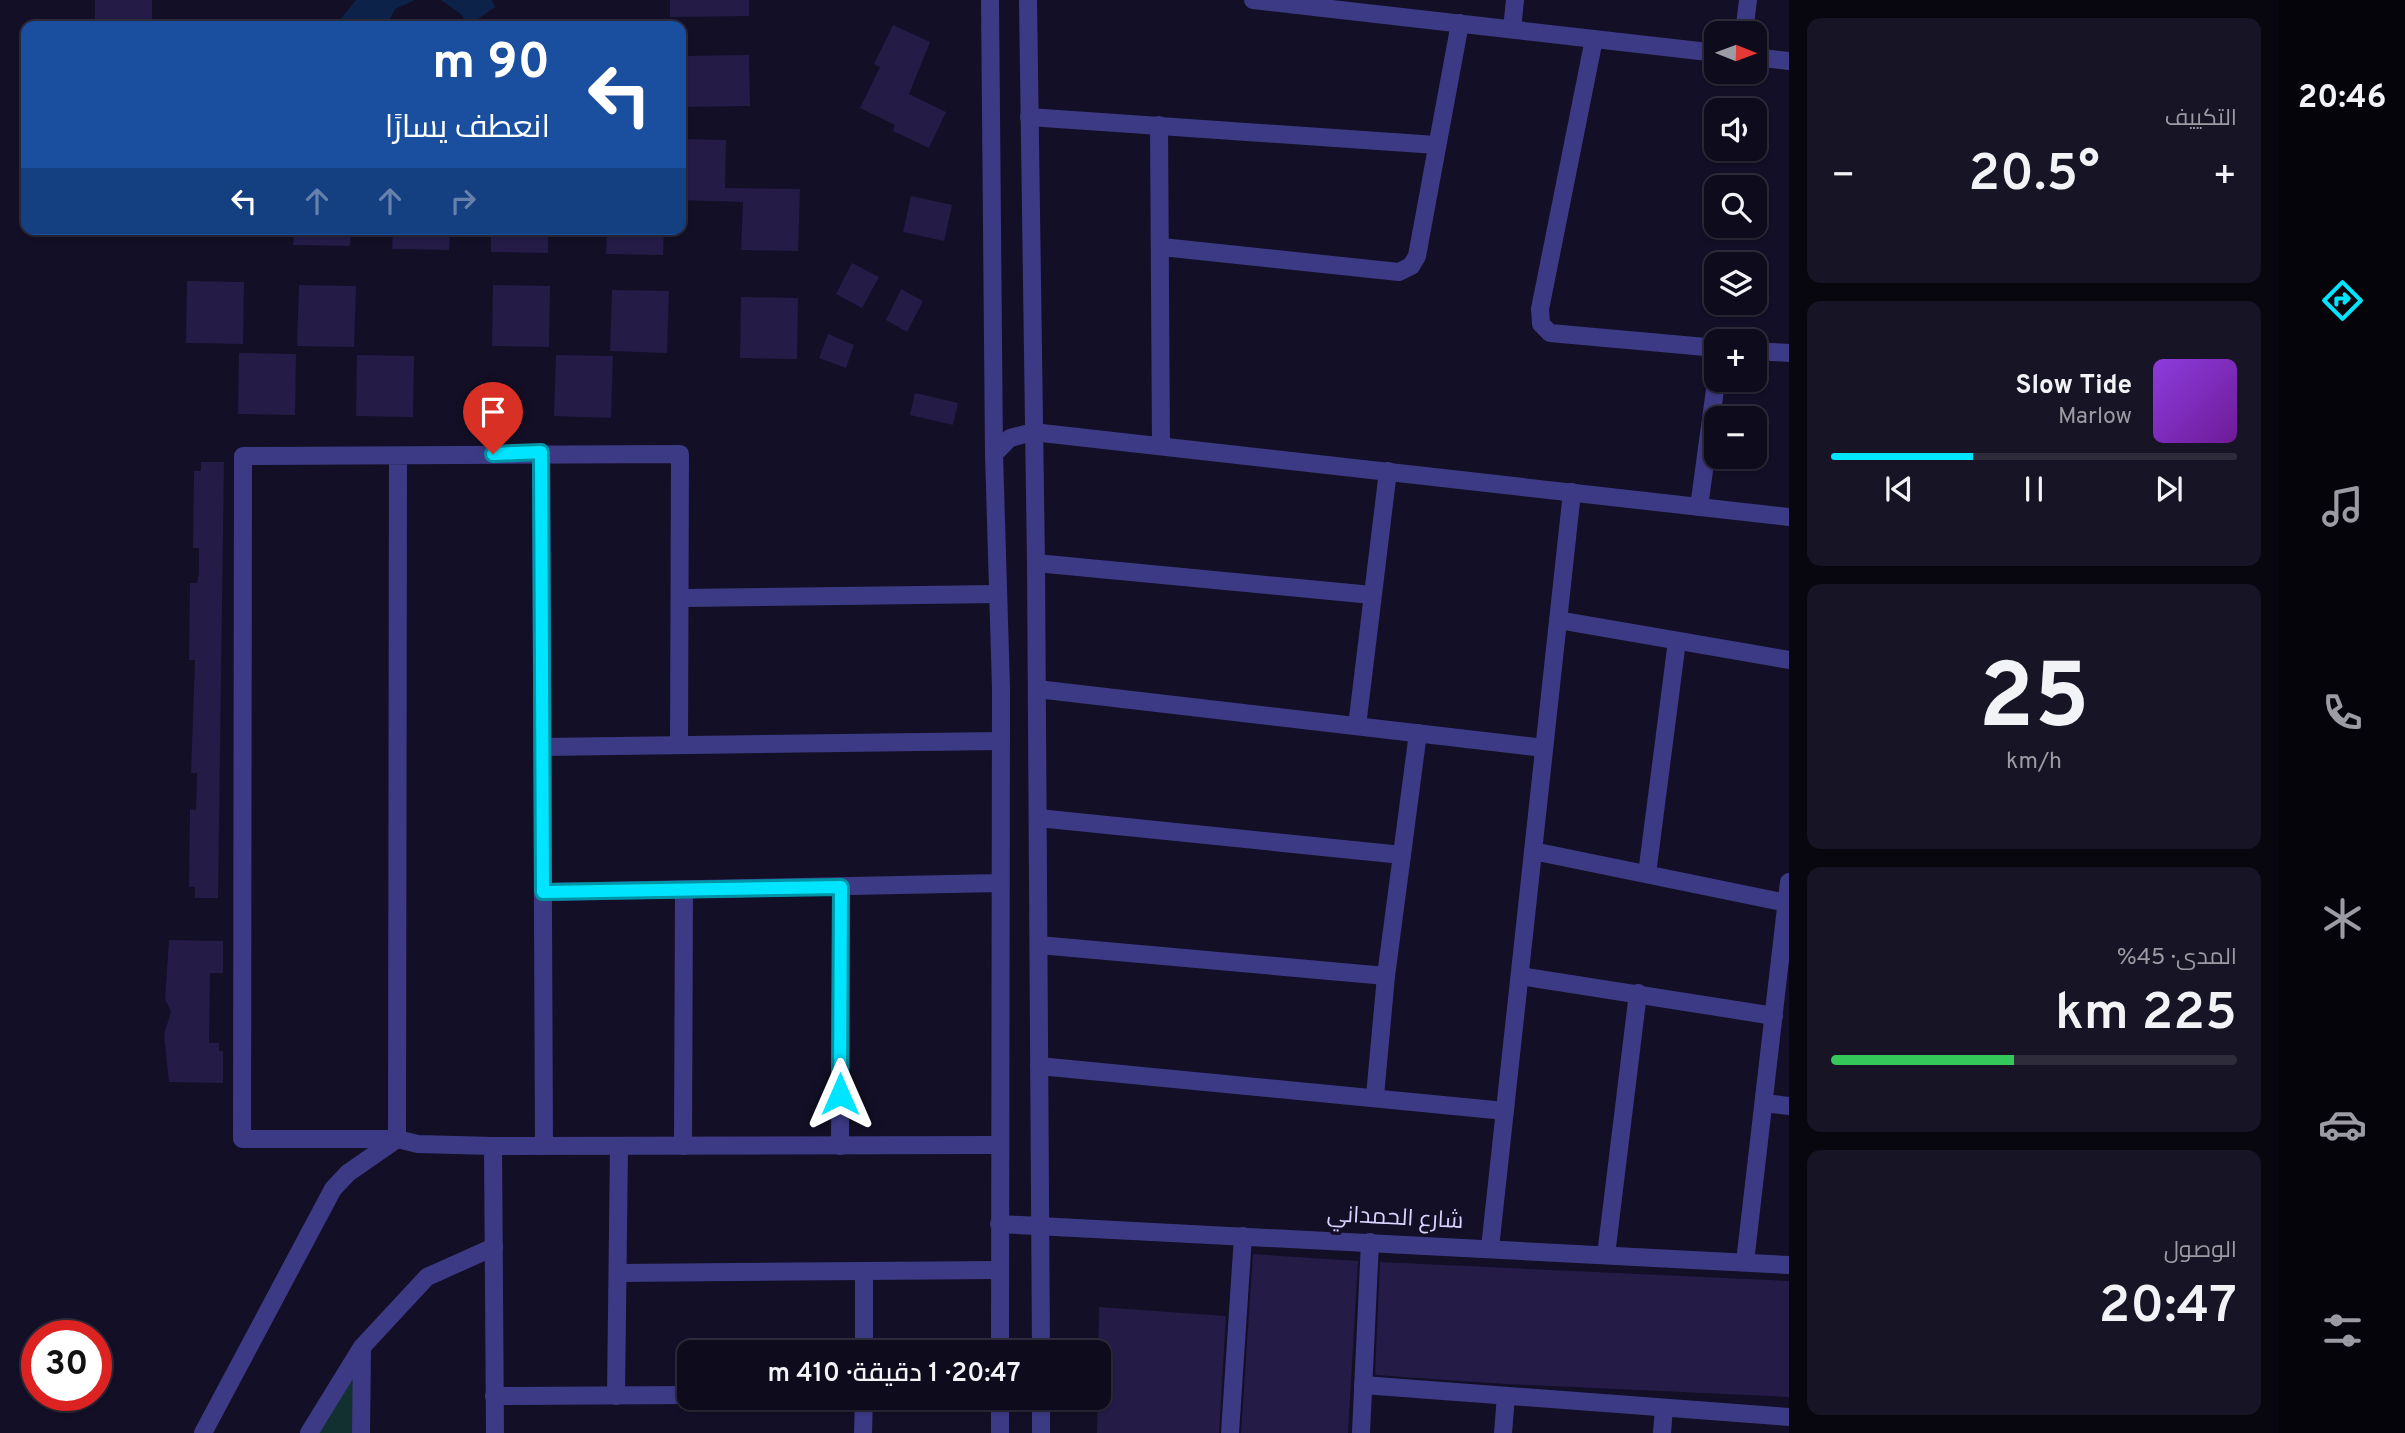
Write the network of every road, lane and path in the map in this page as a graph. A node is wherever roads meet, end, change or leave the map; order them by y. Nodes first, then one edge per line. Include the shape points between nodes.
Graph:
1 (990, 0) edge
2 (1028, 0) edge
3 (1252, 0) edge
4 (1258, 0) edge
5 (1515, 0) edge
6 (1748, 0) edge
7 (1397, 8) edge
8 (1745, 21) edge
9 (1460, 23) junction
10 (1512, 29) junction
11 (1594, 39) junction
12 (1704, 52) edge
13 (1768, 59) edge
14 (1789, 61) edge
15 (1029, 117) junction
16 (1159, 125) junction
17 (1436, 145) junction
18 (1162, 247) junction
19 (1704, 347) edge
20 (1767, 352) edge
21 (1789, 353) edge
22 (1715, 392) edge
23 (1033, 432) junction
24 (1161, 446) junction
25 (541, 452) junction
26 (994, 454) junction
27 (398, 457) junction
28 (1388, 471) junction
29 (1572, 492) junction
30 (1699, 507) junction
31 (1789, 517) edge
32 (1036, 563) junction
33 (998, 594) junction
34 (1371, 595) junction
35 (680, 598) junction
36 (1558, 620) junction
37 (1677, 641) junction
38 (1789, 660) edge
39 (1037, 689) junction
40 (1357, 726) junction
41 (1418, 733) junction
42 (1001, 741) junction
43 (679, 745) junction
44 (542, 747) junction
45 (1544, 748) junction
46 (1038, 818) junction
47 (1533, 851) junction
48 (1402, 855) junction
49 (1647, 874) junction
50 (1789, 882) edge
51 (1000, 883) junction
52 (841, 887) junction
53 (684, 890) junction
54 (543, 892) junction
55 (1787, 903) junction
56 (1039, 945) junction
57 (1387, 976) junction
58 (1520, 976) junction
59 (1638, 993) junction
60 (1773, 1016) junction
61 (1039, 1066) junction
62 (1375, 1096) junction
63 (1764, 1104) junction
64 (1789, 1106) edge
65 (1505, 1111) junction
66 (397, 1139) junction
67 (998, 1145) junction
68 (493, 1146) junction
69 (544, 1146) junction
70 (619, 1146) junction
71 (684, 1146) junction
72 (840, 1146) junction
73 (999, 1224) junction
74 (1040, 1224) junction
75 (1243, 1237) junction
76 (1370, 1242) junction
77 (494, 1247) junction
78 (1490, 1248) junction
79 (1606, 1255) junction
80 (1745, 1262) junction
81 (1789, 1265) edge
82 (999, 1270) junction
83 (864, 1271) junction
84 (618, 1273) junction
85 (864, 1340) edge
86 (1000, 1340) edge
87 (1041, 1340) edge
88 (362, 1347) junction
89 (1363, 1385) junction
90 (677, 1395) edge
91 (494, 1396) junction
92 (616, 1396) junction
93 (1506, 1396) junction
94 (1664, 1408) junction
95 (863, 1410) edge
96 (1000, 1410) edge
97 (1041, 1410) edge
98 (1789, 1417) edge
99 (203, 1433) edge
100 (309, 1433) edge
101 (361, 1433) edge
102 (495, 1433) edge
103 (863, 1433) edge
104 (1000, 1433) edge
105 (1041, 1433) edge
106 (1230, 1433) edge
107 (1361, 1433) edge
108 (1503, 1433) edge
109 (1662, 1433) edge

1 - 26 street
2 - 15 street
3 - 4 street
4 - 7 street
5 - 10 street
6 - 8 street
7 - 9 street
9 - 10 street
9 - 17 street
10 - 11 street
11 - 12 street
11 - 19 street via 1540,309 1541,324 1550,332
13 - 14 street
15 - 16 street
15 - 23 street
16 - 17 street
16 - 18 street
17 - 18 street via 1417,256 1411,267 1399,272
18 - 24 street
20 - 21 street
22 - 30 street
23 - 24 street
23 - 26 street via 1010,438
23 - 32 street
24 - 28 street
25 - 27 street
25 - 35 street via 680,454
25 - 44 street
26 - 33 street
27 - 66 street
27 - 66 street via 243,456 242,1139
28 - 29 street
28 - 34 street
29 - 30 street
29 - 36 street
30 - 31 street
32 - 34 street
32 - 39 street
33 - 35 street
33 - 42 street
34 - 40 street
35 - 43 street
36 - 37 street
36 - 45 street
37 - 38 street
37 - 49 street
39 - 40 street
39 - 46 street
40 - 41 street
41 - 45 street
41 - 48 street
42 - 43 street
42 - 51 street
43 - 44 street
44 - 54 street
45 - 47 street
46 - 48 street
46 - 56 street
47 - 49 street
47 - 58 street
48 - 57 street
49 - 55 street
50 - 55 street
51 - 52 street
51 - 67 street
52 - 53 street
52 - 72 street
53 - 54 street
53 - 71 street
54 - 69 street
55 - 60 street
56 - 57 street
56 - 61 street
57 - 62 street
58 - 59 street
58 - 65 street
59 - 60 street
59 - 79 street
60 - 63 street
61 - 62 street
61 - 74 street
62 - 65 street
63 - 64 street
63 - 80 street
65 - 78 street
66 - 68 street
66 - 99 street via 332,1189
67 - 72 street
67 - 73 street
68 - 69 street
68 - 77 street
69 - 70 street
70 - 71 street
70 - 84 street
71 - 72 street
73 - 74 street, شارع الحمداني
73 - 82 street
74 - 75 street, شارع الحمداني
74 - 87 street
75 - 76 street, شارع الحمداني
75 - 106 street
76 - 78 street, شارع الحمداني
76 - 89 street
77 - 88 street via 427,1277
77 - 91 street
78 - 79 street, شارع الحمداني
79 - 80 street, شارع الحمداني
80 - 81 street, شارع الحمداني
82 - 83 street
82 - 86 street
83 - 84 street
83 - 85 street
84 - 92 street
88 - 100 street
88 - 101 street
89 - 93 street
89 - 107 street
90 - 92 street
91 - 92 street
91 - 102 street
93 - 94 street
93 - 108 street
94 - 98 street
94 - 109 street
95 - 103 street
96 - 104 street
97 - 105 street

